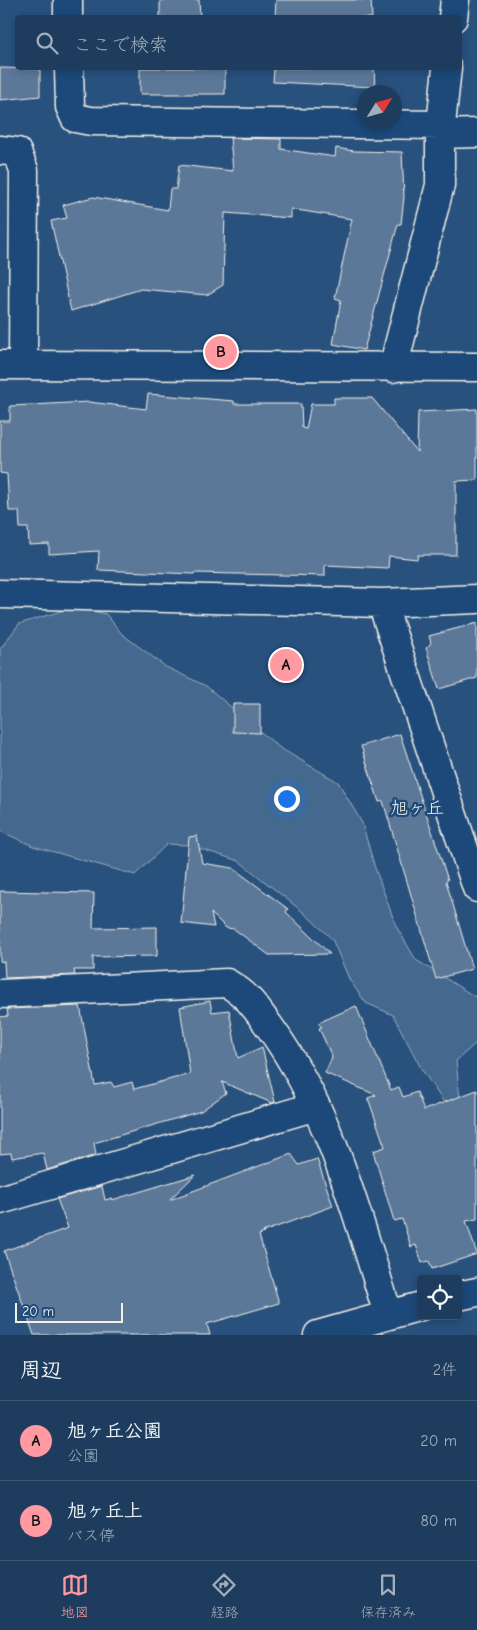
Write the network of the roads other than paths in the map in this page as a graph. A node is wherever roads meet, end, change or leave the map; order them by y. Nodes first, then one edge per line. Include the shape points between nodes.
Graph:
1 (68, 0) edge
2 (454, 0) edge
3 (68, 15) edge
4 (453, 15) edge
5 (69, 70) edge
6 (447, 70) edge
7 (441, 130) junction
8 (477, 133) edge
9 (0, 150) edge
10 (11, 364) edge
11 (477, 367) edge
12 (393, 368) junction
13 (0, 594) edge
14 (477, 599) edge
15 (382, 603) junction
16 (477, 888) edge
17 (0, 994) edge
18 (316, 1106) junction
19 (0, 1200) edge
20 (477, 1292) edge
21 (462, 1295) edge
22 (417, 1307) edge
23 (388, 1314) junction
24 (318, 1335) edge

1 - 3 street
2 - 4 street
5 - 7 street via 70,107 75,118 91,121
6 - 7 street
7 - 8 street
7 - 12 street via 440,184
9 - 10 street via 17,152 24,170
10 - 12 street
11 - 12 street
13 - 15 street
14 - 15 street
15 - 16 street
17 - 18 street via 227,983 245,994 276,1035
18 - 19 street
18 - 23 street via 336,1150
20 - 21 street
22 - 23 street
23 - 24 street

